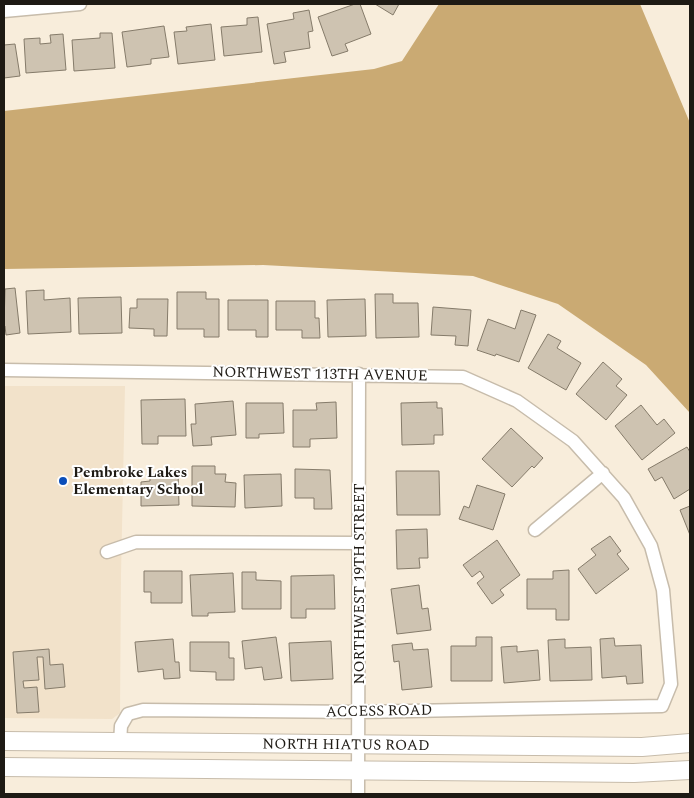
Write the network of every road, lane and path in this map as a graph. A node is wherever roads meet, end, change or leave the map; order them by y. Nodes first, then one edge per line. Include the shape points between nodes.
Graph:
1 (80, 4) edge
2 (4, 11) edge
3 (4, 370) edge
4 (359, 374) junction
5 (603, 473) junction
6 (535, 530) dead end
7 (358, 543) junction
8 (107, 552) dead end
9 (662, 706) joint
10 (360, 712) junction
11 (4, 741) edge
12 (120, 743) junction
13 (690, 743) edge
14 (359, 745) junction
15 (4, 767) edge
16 (690, 770) edge
17 (359, 771) junction
18 (358, 794) edge

1 - 2 street
3 - 4 street, NORTHWEST 113TH AVENUE
4 - 5 street, NORTHWEST 113TH AVENUE via 462,377 516,401 574,441
4 - 7 street, NORTHWEST 19TH STREET
5 - 6 street
5 - 9 street, NORTHWEST 113TH AVENUE via 624,498 651,546 663,590 671,684
7 - 8 street via 136,542
7 - 10 street, NORTHWEST 19TH STREET
9 - 10 street, ACCESS ROAD
10 - 12 street, ACCESS ROAD via 143,710 128,714 121,726
10 - 14 street, NORTHWEST 19TH STREET
11 - 12 main road, NORTH HIATUS ROAD
12 - 14 main road, NORTH HIATUS ROAD
13 - 14 main road, NORTH HIATUS ROAD via 642,747
14 - 17 street, NORTHWEST 19TH STREET
15 - 17 main road, NORTH HIATUS ROAD
16 - 17 main road, NORTH HIATUS ROAD via 634,773
17 - 18 street, NORTHWEST 19TH STREET

